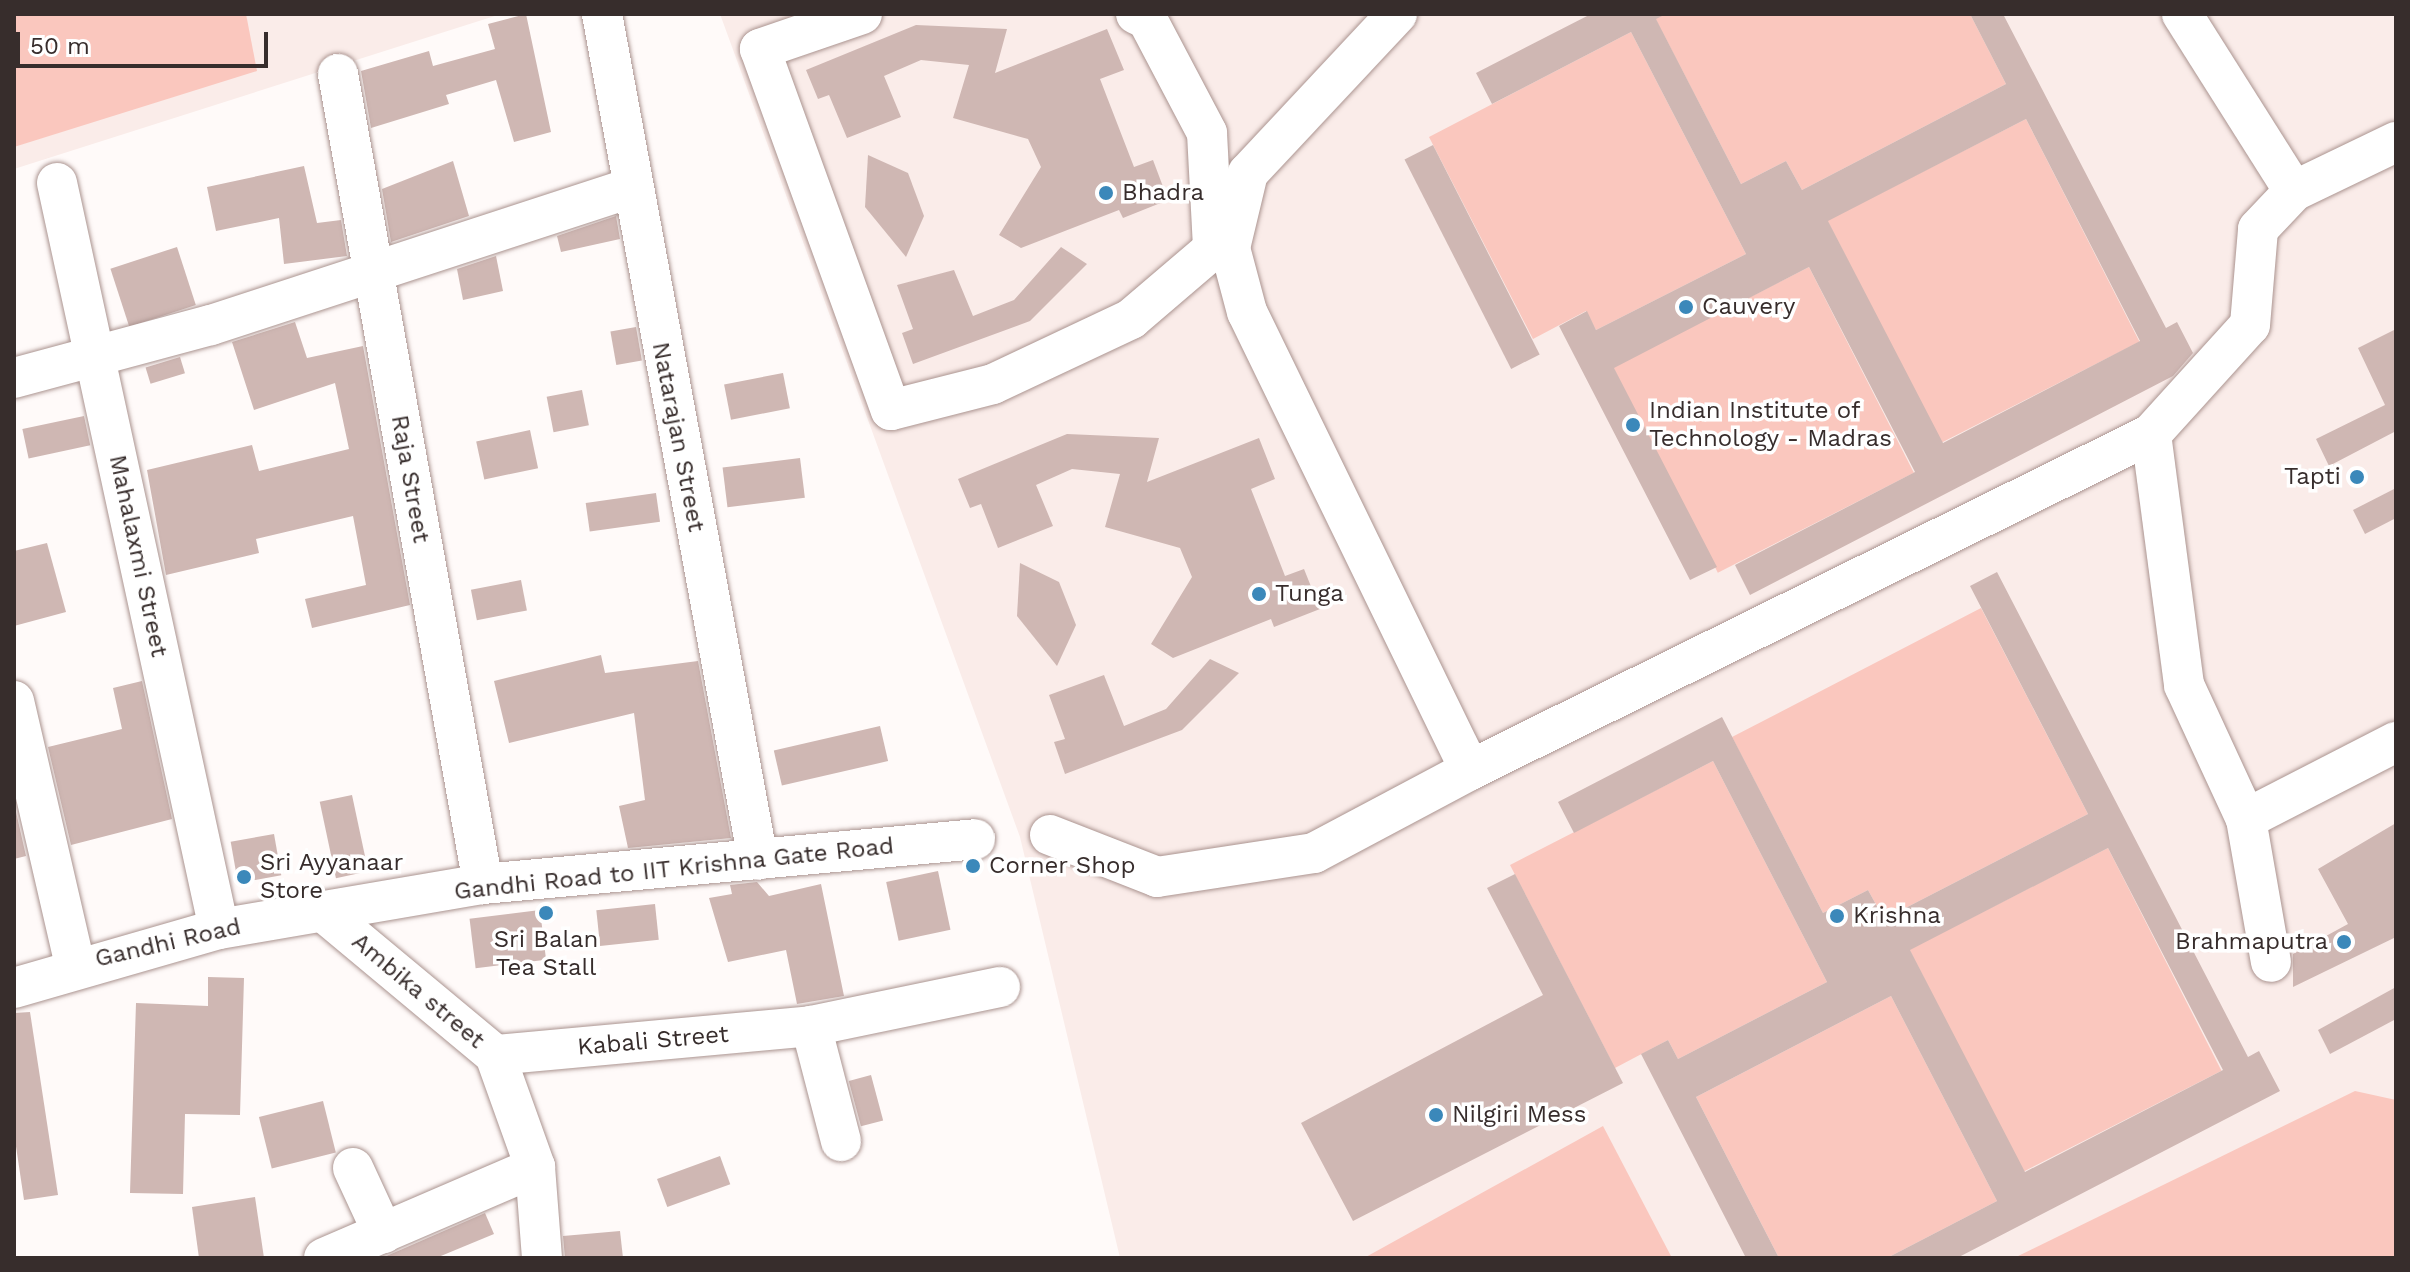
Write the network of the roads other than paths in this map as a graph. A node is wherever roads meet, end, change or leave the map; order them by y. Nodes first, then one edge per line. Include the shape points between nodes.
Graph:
1 (602, 14) edge
2 (862, 14) edge
3 (1136, 14) edge
4 (1397, 14) edge
5 (2182, 14) edge
6 (338, 74) dead end
7 (2396, 142) edge
8 (57, 183) dead end
9 (632, 187) junction
10 (2294, 191) junction
11 (1221, 249) junction
12 (373, 272) junction
13 (94, 355) junction
14 (14, 378) edge
15 (2151, 434) junction
16 (14, 701) edge
17 (2396, 742) edge
18 (1470, 770) junction
19 (2246, 819) junction
20 (1050, 835) dead end
21 (975, 839) dead end
22 (758, 860) junction
23 (483, 884) junction
24 (327, 915) junction
25 (219, 929) junction
26 (2271, 962) dead end
27 (75, 965) junction
28 (1000, 987) dead end
29 (14, 988) edge
30 (811, 1026) junction
31 (495, 1055) junction
32 (841, 1141) dead end
33 (535, 1167) junction
34 (353, 1168) dead end
35 (383, 1233) junction
36 (324, 1258) edge
37 (542, 1258) edge

1 - 9 street, Natarajan Street
2 - 11 street via 760,49 891,410 993,384 1131,319
3 - 11 street via 1147,19 1207,133
4 - 11 street via 1248,173
5 - 10 street
6 - 12 street, Raja Street
7 - 10 street
8 - 13 street, Mahalaxmi Street
9 - 12 street
9 - 22 street, Natarajan Street
10 - 15 street via 2258,229 2250,325
11 - 18 street
12 - 13 street
12 - 23 street, Raja Street
13 - 14 street
13 - 25 street, Mahalaxmi Street
15 - 18 street
15 - 19 street via 2184,685
16 - 27 street
17 - 19 street
18 - 20 street via 1298,856 1157,877
19 - 26 street
21 - 22 street, Gandhi Road to IIT Krishna Gate Road
22 - 23 street, Gandhi Road to IIT Krishna Gate Road
23 - 24 street, Gandhi Road to IIT Krishna Gate Road
24 - 25 street, Gandhi Road
24 - 31 street, Ambika street
25 - 27 street, Gandhi Road
27 - 29 street, Gandhi Road
28 - 30 street, Kabali Street
30 - 31 street, Kabali Street
30 - 32 street
31 - 33 street, Ambika street
33 - 35 street
33 - 37 street, Ambika street
34 - 35 street
35 - 36 street

